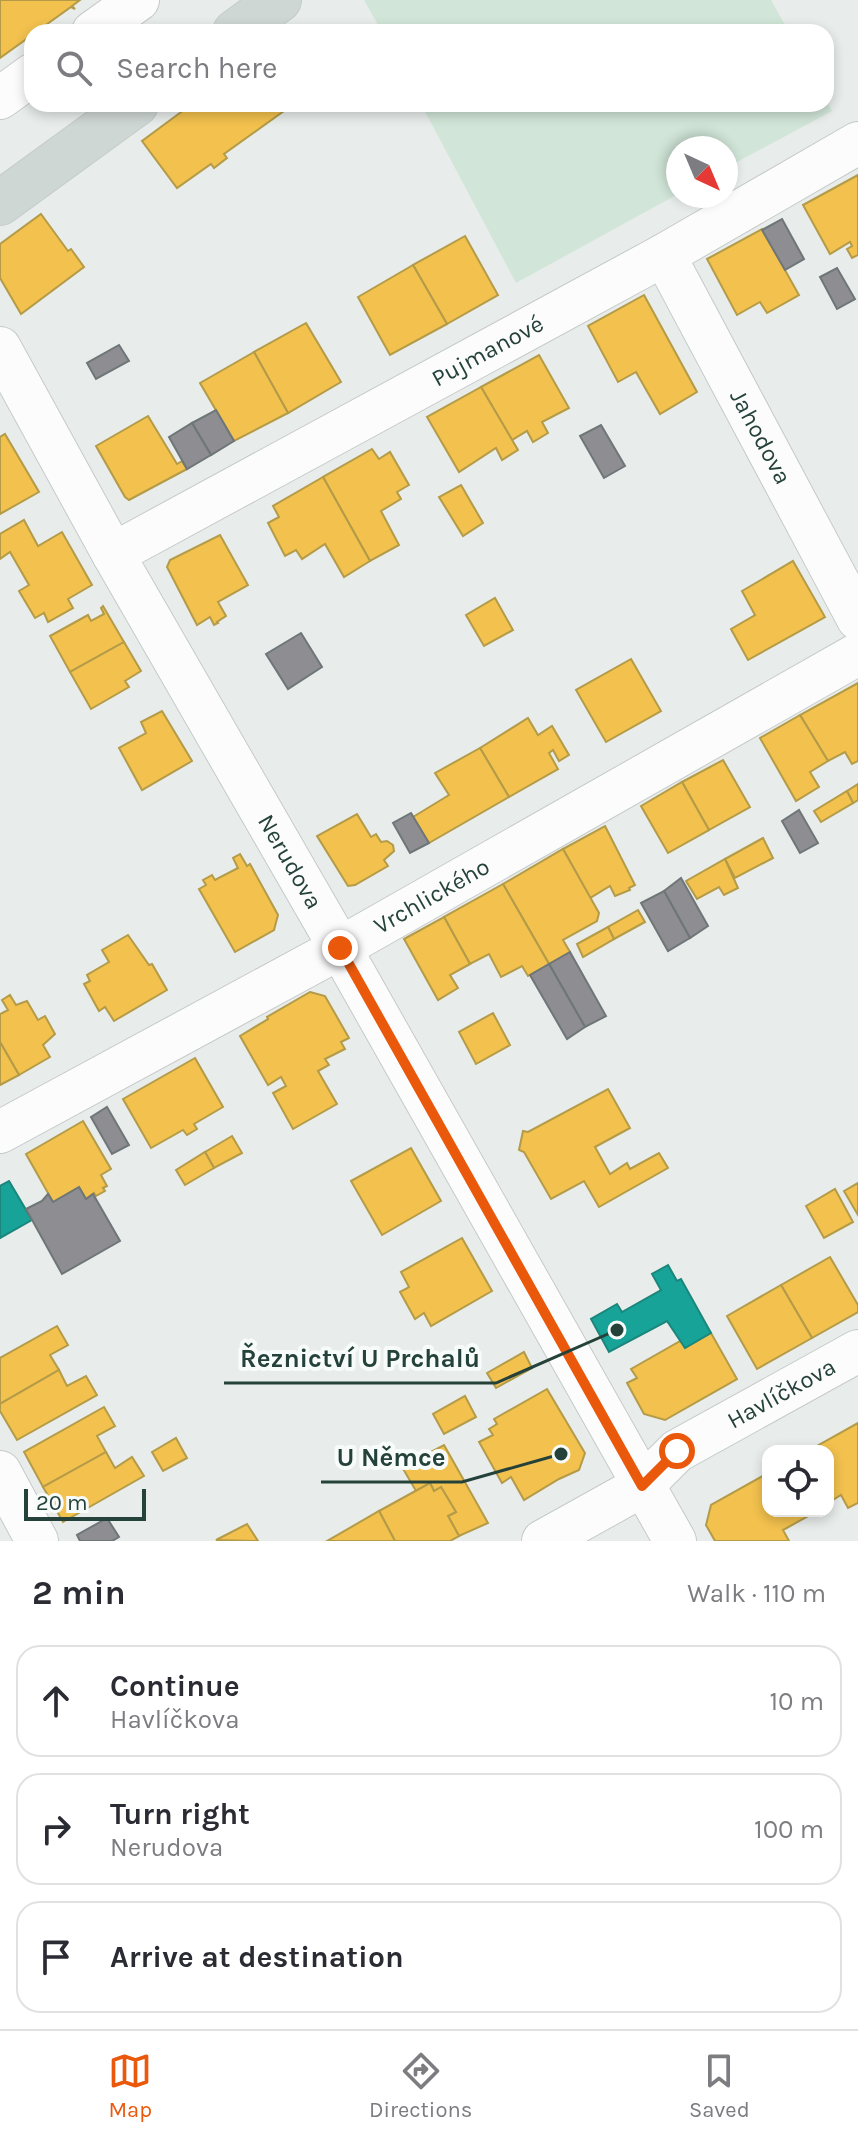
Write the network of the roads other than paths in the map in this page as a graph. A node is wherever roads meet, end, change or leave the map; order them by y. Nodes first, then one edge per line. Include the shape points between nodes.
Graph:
1 (138, 0) edge
2 (279, 0) edge
3 (104, 24) edge
4 (246, 24) edge
5 (24, 81) edge
6 (0, 98) edge
7 (125, 112) edge
8 (858, 143) edge
9 (0, 203) edge
10 (664, 255) junction
11 (0, 348) edge
12 (113, 554) junction
13 (858, 619) edge
14 (858, 654) edge
15 (340, 948) junction
16 (0, 1132) edge
17 (858, 1351) edge
18 (0, 1472) edge
19 (642, 1486) junction
20 (37, 1541) edge
21 (543, 1541) edge
22 (675, 1541) edge

1 - 3 street
2 - 4 main road
5 - 6 street
7 - 9 main road
8 - 10 street, Pujmanové
10 - 12 street, Pujmanové
10 - 13 street, Jahodova
11 - 12 street, Nerudova
12 - 15 street, Nerudova
14 - 15 street, Vrchlického
15 - 16 street, Vrchlického
15 - 19 street, Nerudova
17 - 19 street, Havlíčkova via 677,1451
18 - 20 street
19 - 21 street, Havlíčkova
19 - 22 street, Nerudova

